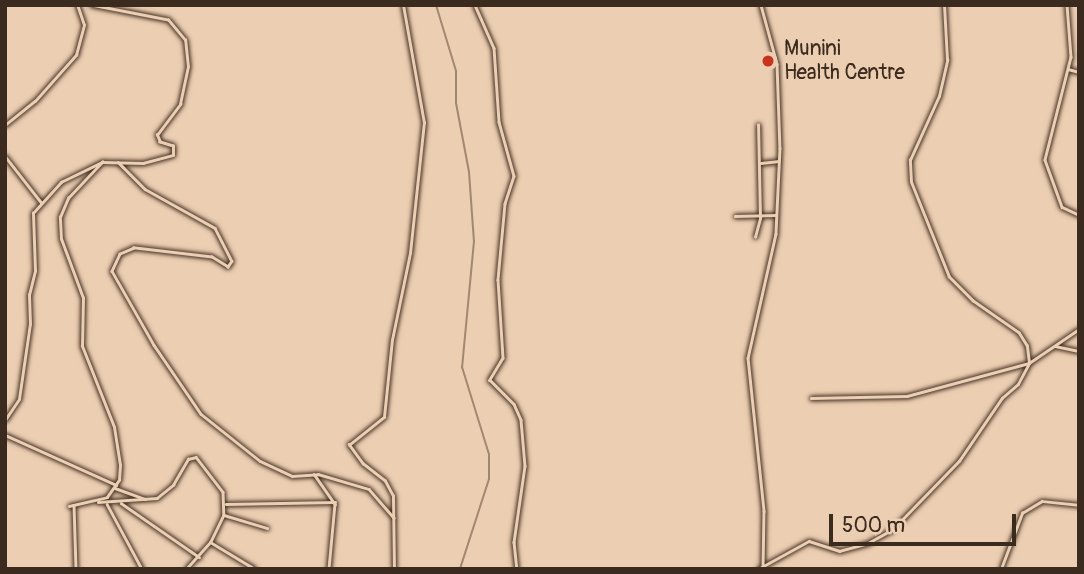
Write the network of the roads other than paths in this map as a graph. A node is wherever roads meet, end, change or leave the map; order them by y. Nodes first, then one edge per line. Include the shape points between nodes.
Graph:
1 (77, 5) edge
2 (91, 5) edge
3 (402, 5) edge
4 (475, 5) edge
5 (761, 5) edge
6 (944, 5) edge
7 (1067, 5) edge
8 (1068, 69) junction
9 (1079, 72) edge
10 (5, 125) edge
11 (758, 125) dead end
12 (5, 156) edge
13 (779, 161) junction
14 (102, 162) junction
15 (118, 162) junction
16 (761, 163) junction
17 (41, 202) junction
18 (776, 215) junction
19 (1079, 215) edge
20 (735, 216) dead end
21 (760, 218) junction
22 (755, 237) dead end
23 (1079, 330) edge
24 (1053, 345) junction
25 (1079, 351) edge
26 (1029, 363) junction
27 (811, 398) dead end
28 (5, 420) edge
29 (5, 435) edge
30 (314, 474) junction
31 (115, 487) junction
32 (148, 500) junction
33 (98, 502) junction
34 (121, 502) junction
35 (335, 502) junction
36 (107, 503) junction
37 (225, 504) junction
38 (1079, 505) edge
39 (224, 515) junction
40 (394, 518) junction
41 (267, 528) dead end
42 (211, 542) junction
43 (199, 557) junction
44 (763, 566) junction
45 (516, 568) edge
46 (76, 569) edge
47 (142, 569) edge
48 (187, 569) edge
49 (255, 569) edge
50 (329, 569) edge
51 (394, 569) edge
52 (758, 569) edge
53 (1001, 569) edge

1 - 10 street via 84,25 76,55 35,101
2 - 15 street via 165,19 181,33 186,46 185,90 157,135 175,152 151,162
3 - 40 street via 424,123 410,253 392,340 384,417 349,445 389,487
4 - 45 street via 494,48 499,122 514,176 505,204 498,281 503,358 490,380 510,399 521,420 525,466 514,537
5 - 13 street via 779,77
6 - 26 street via 947,60 939,96 910,160 911,182 949,277 973,301 1019,333
7 - 8 street via 1072,33
8 - 9 street
8 - 19 street via 1045,160 1062,207
11 - 16 street
12 - 17 street
13 - 16 street
13 - 18 street
14 - 15 street
14 - 17 street via 61,182
14 - 31 street via 68,198 60,231 83,298 81,340 87,364 116,433 120,465
15 - 30 street via 145,189 215,228 233,261 228,267 212,257 158,248 134,248 118,257 112,271 115,280 159,353 201,414 220,431 260,461 292,476
16 - 21 street
17 - 28 street via 32,215 35,271 20,391
18 - 21 street
18 - 44 street via 748,358 764,511
20 - 21 street
21 - 22 street
23 - 24 street
24 - 25 street
24 - 26 street
26 - 27 street via 907,396
26 - 44 street via 1018,384 1002,398 941,482 892,529 869,543 839,551 809,541
29 - 31 street
30 - 35 street
30 - 40 street via 374,491
31 - 32 street
31 - 33 street
32 - 34 street
32 - 37 street via 172,487 193,456 220,489
33 - 36 street
33 - 46 street via 71,505
34 - 36 street
34 - 43 street
35 - 37 street
35 - 50 street
36 - 47 street
37 - 39 street
38 - 53 street via 1042,501 1022,513
39 - 41 street
39 - 42 street
40 - 51 street
42 - 43 street
42 - 49 street
43 - 48 street
44 - 52 street

